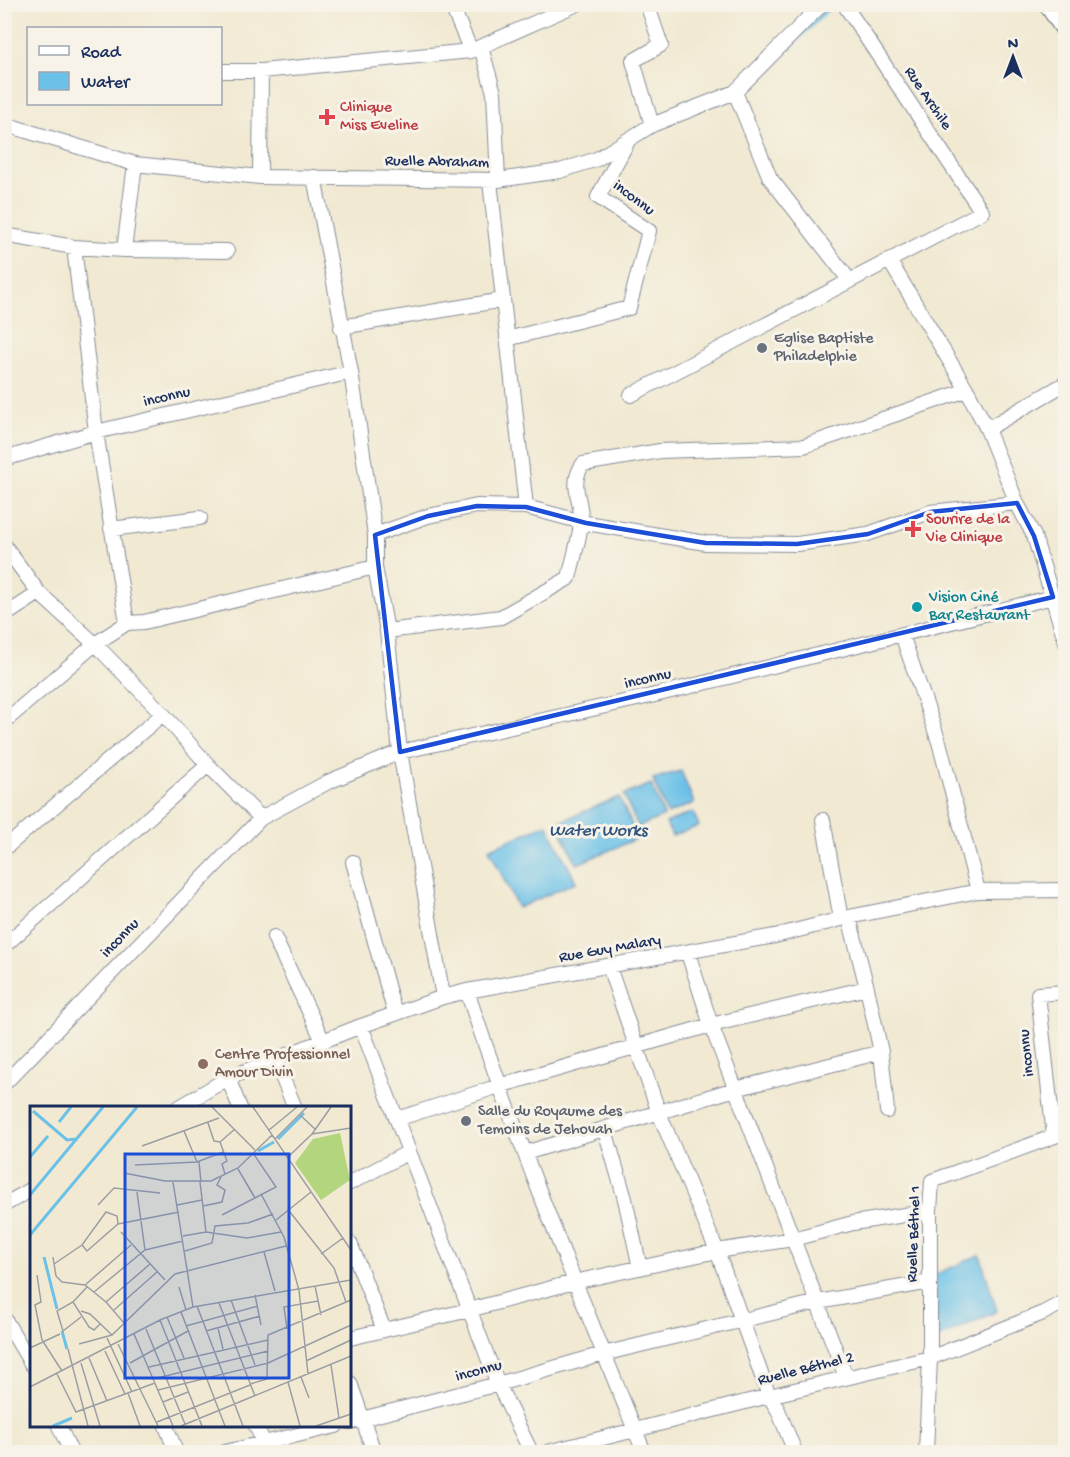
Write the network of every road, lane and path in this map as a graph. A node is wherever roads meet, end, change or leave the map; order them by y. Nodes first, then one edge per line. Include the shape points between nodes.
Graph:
1 (451, 4) edge
2 (577, 4) edge
3 (647, 4) edge
4 (822, 4) edge
5 (844, 4) edge
6 (1048, 4) edge
7 (1063, 22) edge
8 (476, 49) junction
9 (222, 71) edge
10 (261, 71) junction
11 (735, 92) junction
12 (4, 124) edge
13 (652, 125) junction
14 (629, 139) junction
15 (135, 164) junction
16 (260, 177) junction
17 (315, 177) junction
18 (494, 181) junction
19 (4, 235) edge
20 (74, 247) junction
21 (124, 250) junction
22 (227, 251) dead end
23 (889, 260) junction
24 (850, 281) junction
25 (503, 300) junction
26 (341, 327) junction
27 (507, 339) junction
28 (351, 372) junction
29 (1065, 383) edge
30 (967, 390) junction
31 (631, 395) dead end
32 (987, 429) junction
33 (96, 432) junction
34 (4, 459) edge
35 (1017, 503) junction
36 (526, 507) junction
37 (200, 518) dead end
38 (581, 521) junction
39 (111, 529) junction
40 (375, 535) junction
41 (4, 545) edge
42 (375, 567) junction
43 (39, 593) junction
44 (1053, 597) junction
45 (4, 616) edge
46 (127, 623) junction
47 (387, 632) junction
48 (902, 635) junction
49 (1065, 643) edge
50 (95, 644) junction
51 (163, 714) junction
52 (4, 722) edge
53 (400, 752) junction
54 (208, 765) junction
55 (261, 818) junction
56 (823, 820) dead end
57 (4, 849) edge
58 (353, 862) dead end
59 (1065, 890) edge
60 (978, 891) junction
61 (845, 918) junction
62 (274, 937) dead end
63 (4, 946) edge
64 (688, 953) junction
65 (609, 967) junction
66 (867, 988) junction
67 (467, 991) junction
68 (1065, 992) edge
69 (443, 997) junction
70 (395, 1014) junction
71 (711, 1024) junction
72 (361, 1026) junction
73 (323, 1041) junction
74 (637, 1045) junction
75 (881, 1052) junction
76 (275, 1059) junction
77 (228, 1078) junction
78 (4, 1084) edge
79 (498, 1086) junction
80 (735, 1089) junction
81 (180, 1106) edge
82 (240, 1106) edge
83 (295, 1106) edge
84 (887, 1111) dead end
85 (659, 1113) junction
86 (397, 1119) junction
87 (604, 1130) junction
88 (1060, 1134) edge
89 (409, 1152) junction
90 (525, 1153) junction
91 (351, 1182) edge
92 (30, 1190) edge
93 (4, 1205) edge
94 (930, 1211) junction
95 (792, 1239) junction
96 (351, 1246) edge
97 (717, 1251) junction
98 (640, 1268) junction
99 (574, 1282) junction
100 (930, 1282) junction
101 (1065, 1301) edge
102 (818, 1302) junction
103 (469, 1310) junction
104 (4, 1318) edge
105 (742, 1321) junction
106 (384, 1330) junction
107 (351, 1338) edge
108 (603, 1354) junction
109 (930, 1358) junction
110 (30, 1359) edge
111 (846, 1377) junction
112 (498, 1384) junction
113 (351, 1389) edge
114 (769, 1395) junction
115 (356, 1421) edge
116 (59, 1427) edge
117 (167, 1427) edge
118 (257, 1427) edge
119 (330, 1427) edge
120 (635, 1430) junction
121 (265, 1448) edge
122 (71, 1452) edge
123 (176, 1452) edge
124 (225, 1452) edge
125 (375, 1452) edge
126 (531, 1452) edge
127 (548, 1452) edge
128 (645, 1452) edge
129 (795, 1452) edge
130 (926, 1452) edge

1 - 8 street
2 - 8 street
3 - 13 street via 661,45 633,61
4 - 11 street, Ruelle Abraham
5 - 23 street, Rue Archile via 982,212
6 - 7 main road
8 - 10 street
8 - 18 street via 494,93
9 - 10 street
10 - 16 street
11 - 13 street, Ruelle Abraham
11 - 24 street via 770,178
12 - 15 street, Ruelle Abraham
13 - 14 street, Ruelle Abraham
14 - 18 street, Ruelle Abraham via 597,159 560,171
14 - 27 street, inconnu via 598,197 649,231 629,308
15 - 16 street, Ruelle Abraham
15 - 21 street
16 - 17 street, Ruelle Abraham
17 - 18 street, Ruelle Abraham
17 - 26 street
18 - 25 street
19 - 20 street
20 - 21 street
20 - 33 street
21 - 22 street
23 - 24 street
23 - 30 street
24 - 31 street
25 - 26 street
25 - 27 street
26 - 28 street
27 - 36 street
28 - 33 street, inconnu
28 - 40 street
29 - 32 street
30 - 32 street
30 - 38 street via 804,446 660,451 584,464 576,484
32 - 35 street
33 - 34 street, inconnu
33 - 39 street
35 - 38 street via 930,512 868,534 797,544 706,543
35 - 44 street via 1034,536
36 - 38 street
36 - 40 street via 477,506 428,516
37 - 39 street
38 - 47 street via 569,578 501,617
39 - 46 street
40 - 42 street
41 - 43 street
42 - 46 street
42 - 47 street
43 - 45 street
43 - 50 street
44 - 48 street, inconnu
44 - 49 street
46 - 50 street
47 - 53 street
48 - 53 street, inconnu
48 - 60 street via 939,742
50 - 51 street
50 - 52 street
51 - 54 street
51 - 57 street
53 - 55 street, inconnu via 328,782
53 - 69 street
54 - 55 street
54 - 63 street
55 - 78 street, inconnu
56 - 61 street
58 - 70 street
59 - 60 street, Rue Guy Malary
60 - 61 street, Rue Guy Malary
61 - 64 street, Rue Guy Malary
61 - 66 street
62 - 73 street
64 - 65 street, Rue Guy Malary
64 - 71 street
65 - 67 street, Rue Guy Malary
65 - 74 street
66 - 71 street
66 - 75 street
67 - 69 street, Rue Guy Malary
67 - 79 street
68 - 88 street, inconnu via 1038,994
69 - 70 street, Rue Guy Malary
70 - 72 street, Rue Guy Malary
71 - 74 street
71 - 80 street
72 - 73 street, Rue Guy Malary
72 - 86 street
73 - 76 street, Rue Guy Malary
74 - 79 street
74 - 85 street
75 - 80 street
75 - 84 street
76 - 77 street, Rue Guy Malary
76 - 83 street
77 - 81 street, Rue Guy Malary
77 - 82 street
79 - 86 street
79 - 90 street
80 - 85 street
80 - 95 street
85 - 87 street
85 - 97 street
86 - 89 street
87 - 90 street
87 - 98 street
88 - 94 street, Ruelle Béthel 1 via 934,1178
89 - 91 street
89 - 103 street
90 - 99 street
92 - 93 street
94 - 95 street via 853,1223
94 - 100 street, Ruelle Béthel 1
95 - 97 street
95 - 102 street
96 - 106 street
97 - 98 street
97 - 105 street
98 - 99 street
99 - 103 street
99 - 108 street
100 - 102 street, inconnu
100 - 109 street, Ruelle Béthel 1
101 - 109 street, Ruelle Béthel 2
102 - 105 street, inconnu
102 - 111 street
103 - 106 street
103 - 112 street
104 - 110 street
105 - 108 street, inconnu
105 - 114 street
106 - 107 street
108 - 112 street, inconnu
108 - 120 street
109 - 111 street, Ruelle Béthel 2
109 - 130 street
111 - 114 street, Ruelle Béthel 2
112 - 115 street, inconnu
112 - 126 street
113 - 115 street
114 - 120 street, Ruelle Béthel 2
114 - 129 street
115 - 125 street
116 - 122 street
117 - 123 street
118 - 121 street
119 - 121 street
120 - 127 street, Ruelle Béthel 2
120 - 128 street
121 - 124 street

